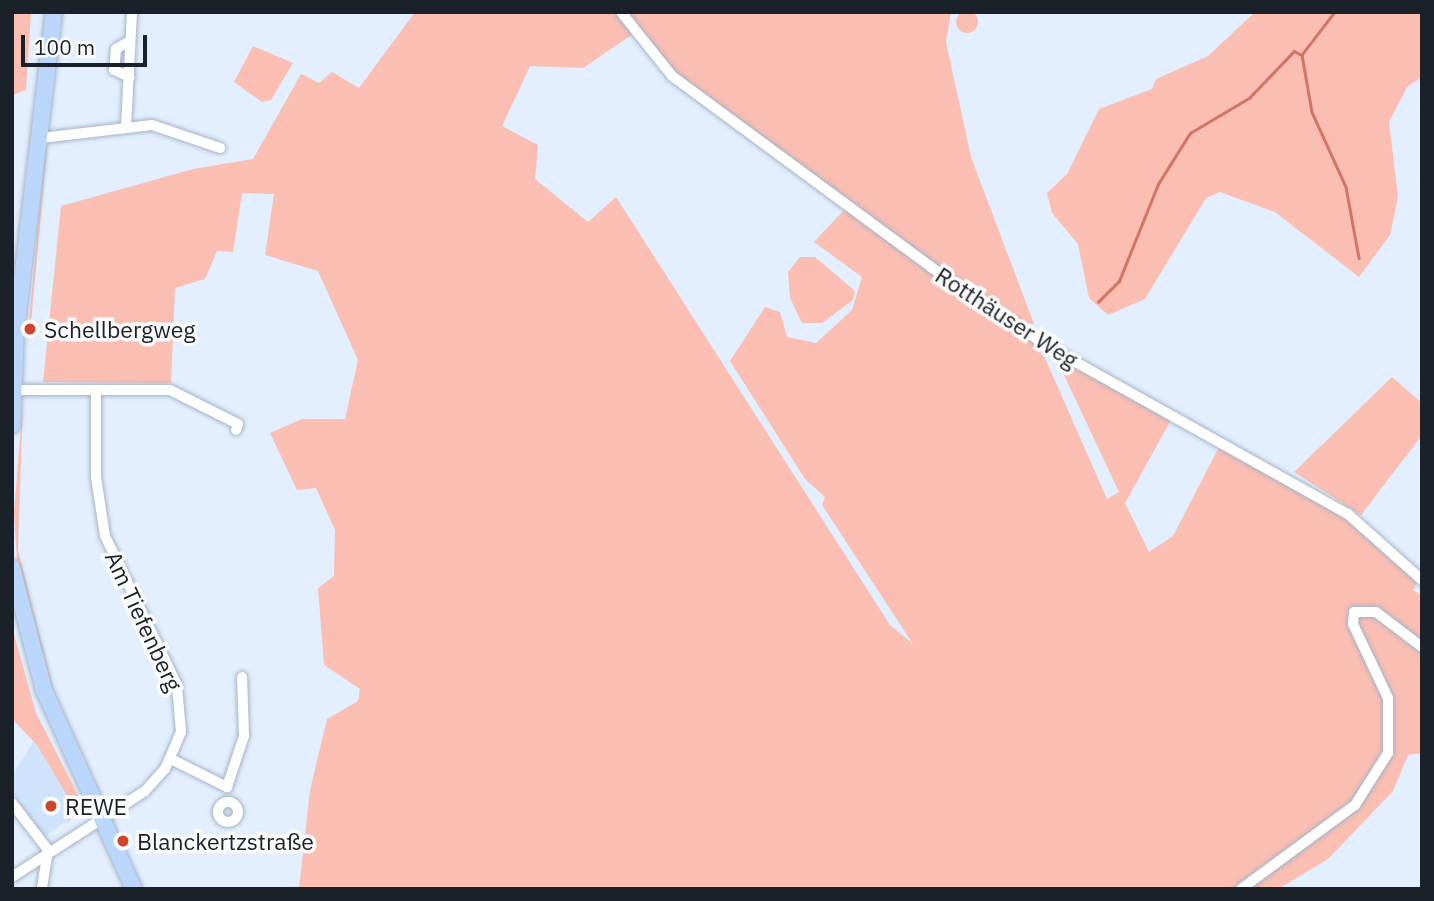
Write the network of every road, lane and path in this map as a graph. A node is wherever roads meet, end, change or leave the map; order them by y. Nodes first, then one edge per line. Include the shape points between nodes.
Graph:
1 (54, 12) edge
2 (132, 12) edge
3 (621, 12) edge
4 (128, 42) junction
5 (131, 77) junction
6 (126, 127) junction
7 (41, 138) junction
8 (220, 148) dead end
9 (15, 384) edge
10 (96, 390) junction
11 (12, 425) edge
12 (236, 430) dead end
13 (12, 568) edge
14 (1422, 580) edge
15 (1422, 647) edge
16 (242, 677) dead end
17 (171, 760) junction
18 (227, 787) junction
19 (228, 802) dead end
20 (12, 803) edge
21 (100, 814) junction
22 (48, 850) junction
23 (12, 877) edge
24 (42, 889) edge
25 (134, 889) edge
26 (1241, 889) edge

1 - 7 main road
2 - 4 street
3 - 14 street, Rotthäuser Weg via 672,76 932,268 1047,346 1356,519
4 - 5 street
4 - 5 street via 117,49 114,70
5 - 6 street
6 - 7 street
6 - 8 street via 152,125
7 - 9 main road
9 - 10 street
9 - 11 main road
10 - 12 street via 178,392 238,424
10 - 17 street, Am Tiefenberg via 96,477 105,536 180,697 181,732
13 - 21 main road via 36,667
15 - 26 street via 1376,612 1354,611 1353,624 1388,698 1388,753 1355,805
16 - 18 street via 245,729
17 - 18 street
17 - 21 street, Am Tiefenberg via 145,791
18 - 19 street
20 - 22 street
21 - 22 street
21 - 25 main road
22 - 23 street
22 - 24 street

